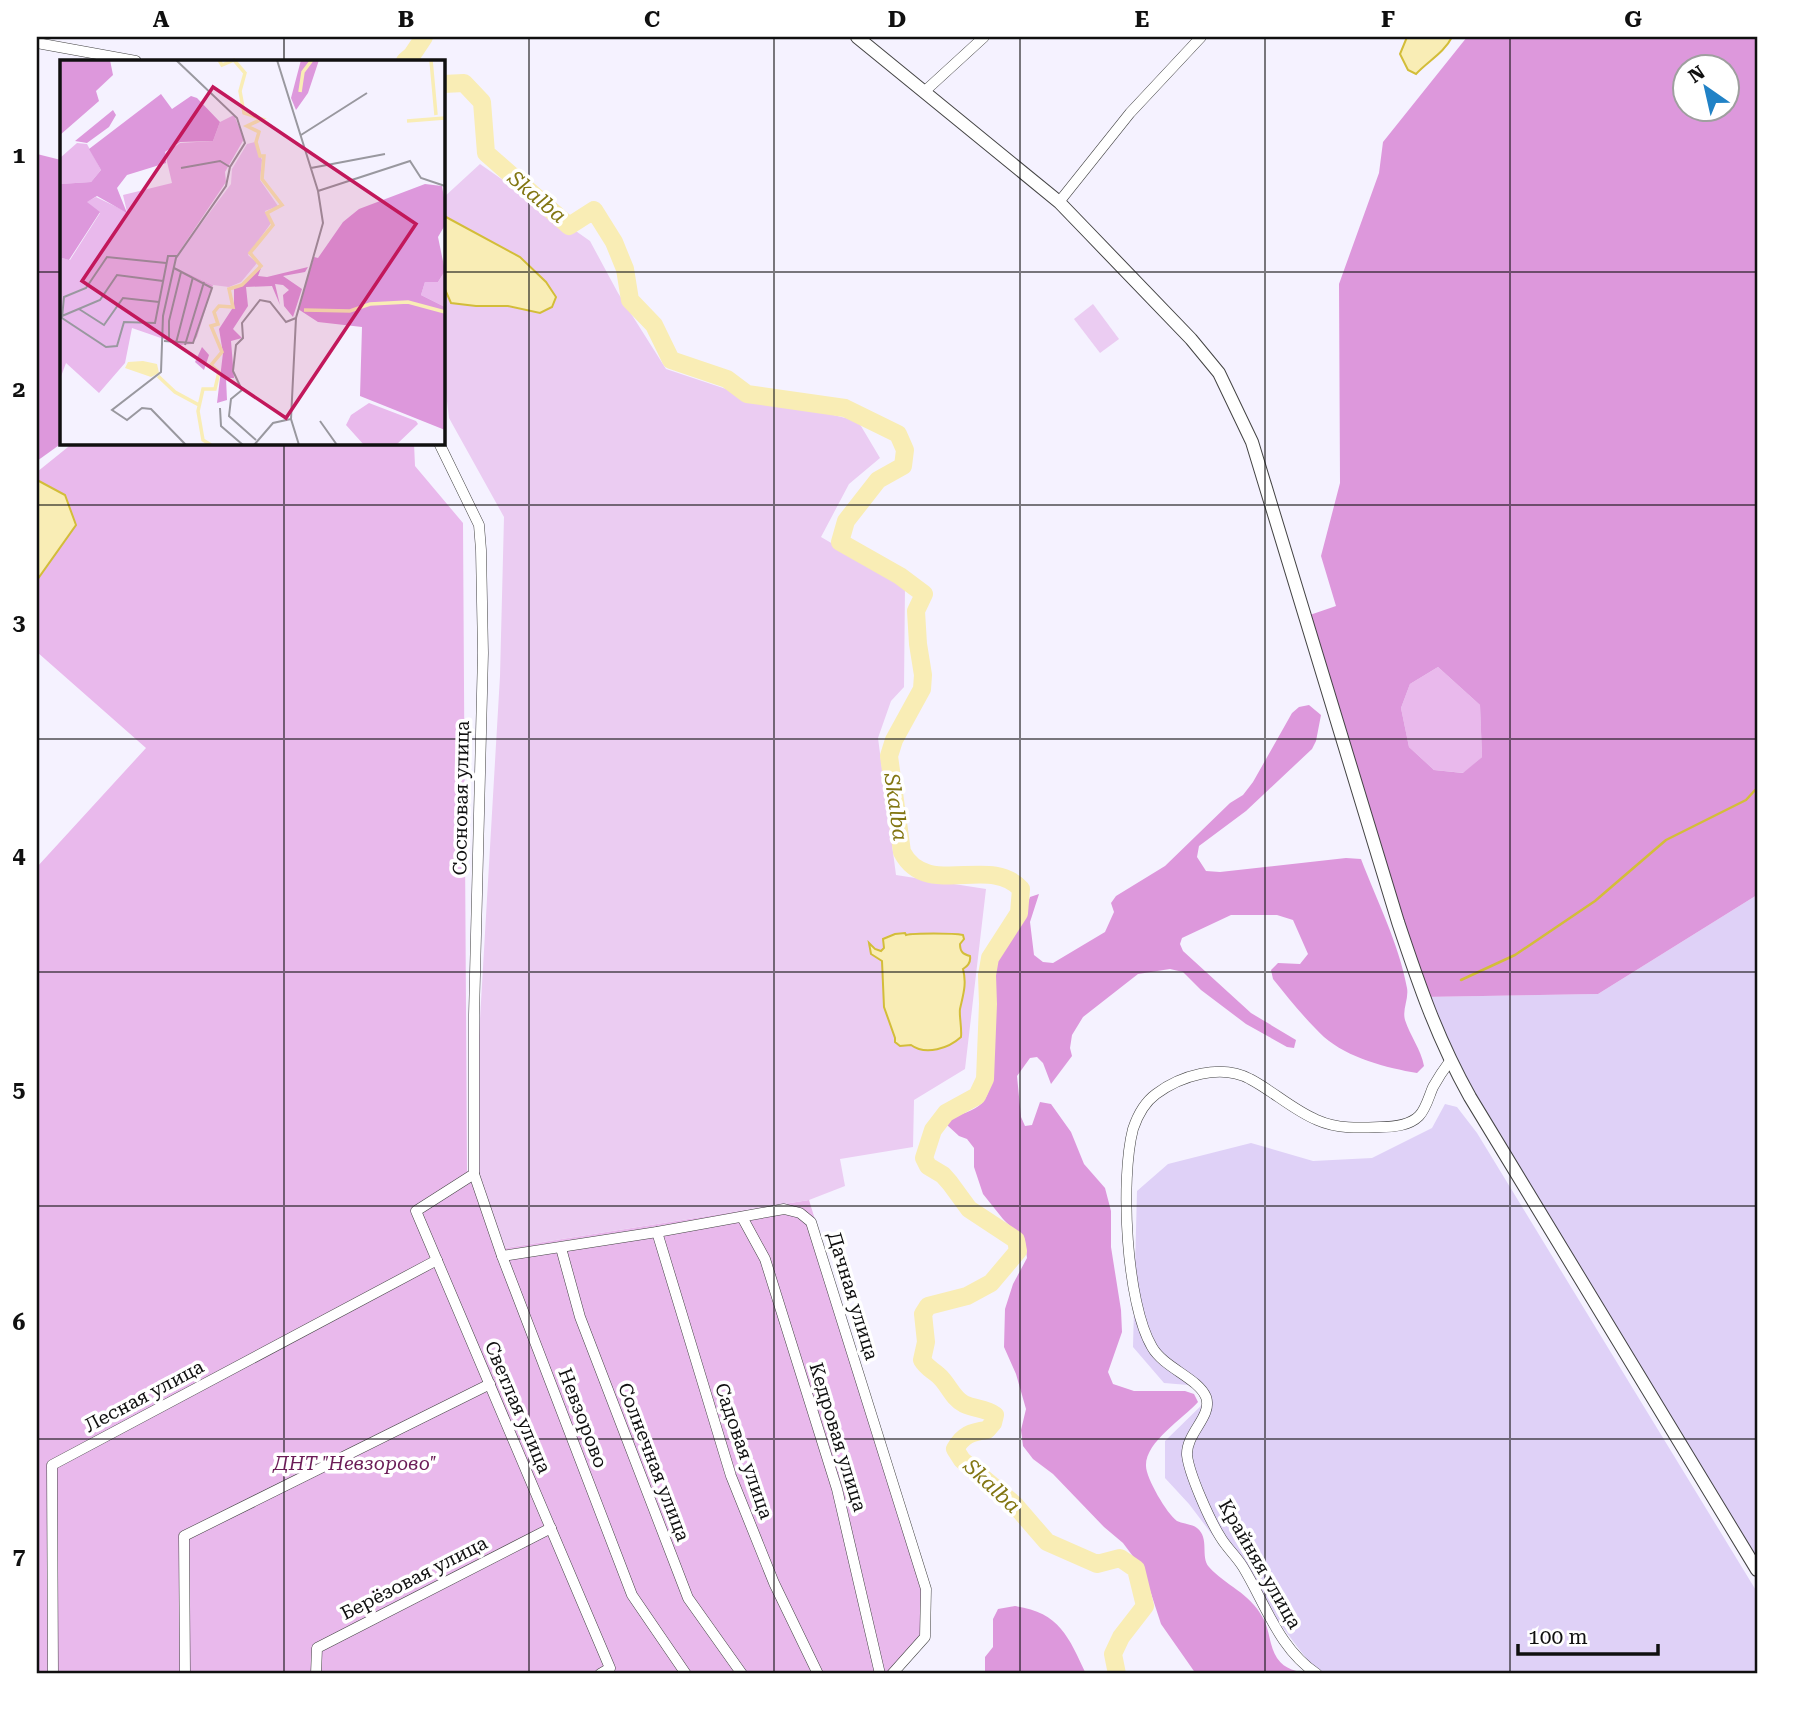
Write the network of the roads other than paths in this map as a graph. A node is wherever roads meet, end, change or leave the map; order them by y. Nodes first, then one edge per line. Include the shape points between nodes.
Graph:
1 (857, 37) edge
2 (984, 37) edge
3 (1201, 37) edge
4 (37, 43) edge
5 (130, 60) edge
6 (925, 92) junction
7 (1059, 202) junction
8 (439, 444) edge
9 (1450, 1060) junction
10 (473, 1169) junction
11 (743, 1217) junction
12 (657, 1232) junction
13 (561, 1248) junction
14 (502, 1256) junction
15 (437, 1260) junction
16 (490, 1384) junction
17 (551, 1528) junction
18 (1757, 1570) edge
19 (53, 1674) edge
20 (185, 1674) edge
21 (316, 1674) edge
22 (600, 1674) edge
23 (686, 1674) edge
24 (742, 1674) edge
25 (818, 1674) edge
26 (880, 1674) edge
27 (892, 1674) edge
28 (1317, 1674) edge

1 - 6 street
2 - 6 street
3 - 7 street via 1130,113
4 - 5 street
6 - 7 street
7 - 9 street via 1191,339 1219,373 1240,412 1398,922
8 - 10 street, Сосновая улица via 479,524 481,550
9 - 18 street
9 - 28 street, Крайняя улица via 1420,1115 1402,1126 1361,1128 1317,1120 1250,1079 1221,1072 1191,1077 1154,1096 1133,1128 1128,1195 1137,1312 1152,1348 1206,1397 1205,1415 1187,1447 1213,1524 1243,1567 1283,1641
10 - 14 street, Невзорово
10 - 15 street, Светлая улица via 416,1211
11 - 12 street, Дачная улица
11 - 26 street, Кедровая улица via 765,1259 837,1489
11 - 27 street, Дачная улица via 784,1209 811,1222 926,1588 925,1637
12 - 13 street, Дачная улица
12 - 25 street, Садовая улица via 731,1476 774,1583
13 - 14 street, Дачная улица
13 - 24 street, Солнечная улица via 580,1317 688,1598
14 - 23 street, Невзорово via 632,1595
15 - 16 street, Светлая улица
15 - 19 street, Лесная улица via 52,1465
16 - 17 street, Светлая улица
16 - 20 street via 184,1536
17 - 21 street, Берёзовая улица via 317,1648
17 - 22 street, Светлая улица via 610,1668

